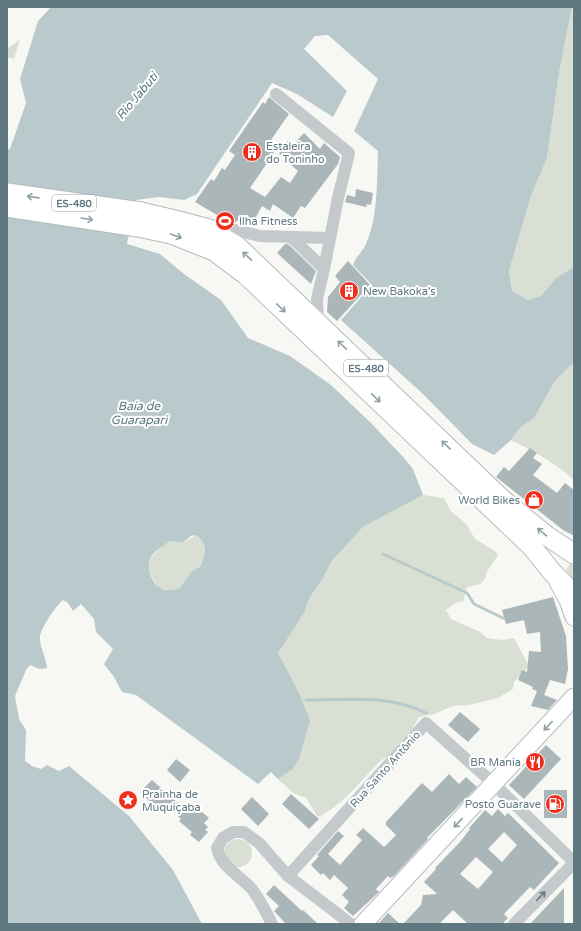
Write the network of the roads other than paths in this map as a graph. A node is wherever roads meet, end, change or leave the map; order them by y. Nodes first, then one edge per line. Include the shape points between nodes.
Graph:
1 (276, 94) dead end
2 (7, 193) edge
3 (7, 207) edge
4 (139, 220) junction
5 (208, 229) junction
6 (291, 237) junction
7 (329, 238) junction
8 (324, 269) junction
9 (318, 322) junction
10 (574, 554) edge
11 (552, 572) junction
12 (574, 594) edge
13 (574, 617) edge
14 (574, 697) edge
15 (494, 784) junction
16 (574, 862) edge
17 (288, 876) junction
18 (272, 924) edge
19 (351, 924) edge
20 (363, 924) edge
21 (514, 924) edge

1 - 7 street via 349,153
4 -> 2 main road, ES-480
3 -> 4 main road, ES-480
4 - 5 main road, ES-480
4 -> 11 main road, ES-480 via 214,251 246,275 532,547
5 - 6 street via 223,227 260,236
9 -> 5 main road, ES-480 via 237,246
6 - 7 street
6 - 8 street
7 - 8 street
8 - 9 street via 317,299
10 -> 9 main road, ES-480 via 547,536 503,500
11 - 12 main road, ES-480
11 - 13 street via 568,600
14 -> 15 street
15 - 16 street, Rua Santo Antônio
15 - 17 street, Rua Santo Antônio via 426,723
15 -> 20 street
21 -> 16 street
17 - 18 street via 259,843 244,832 232,832 223,838 217,848 220,859 252,889
17 - 19 street

